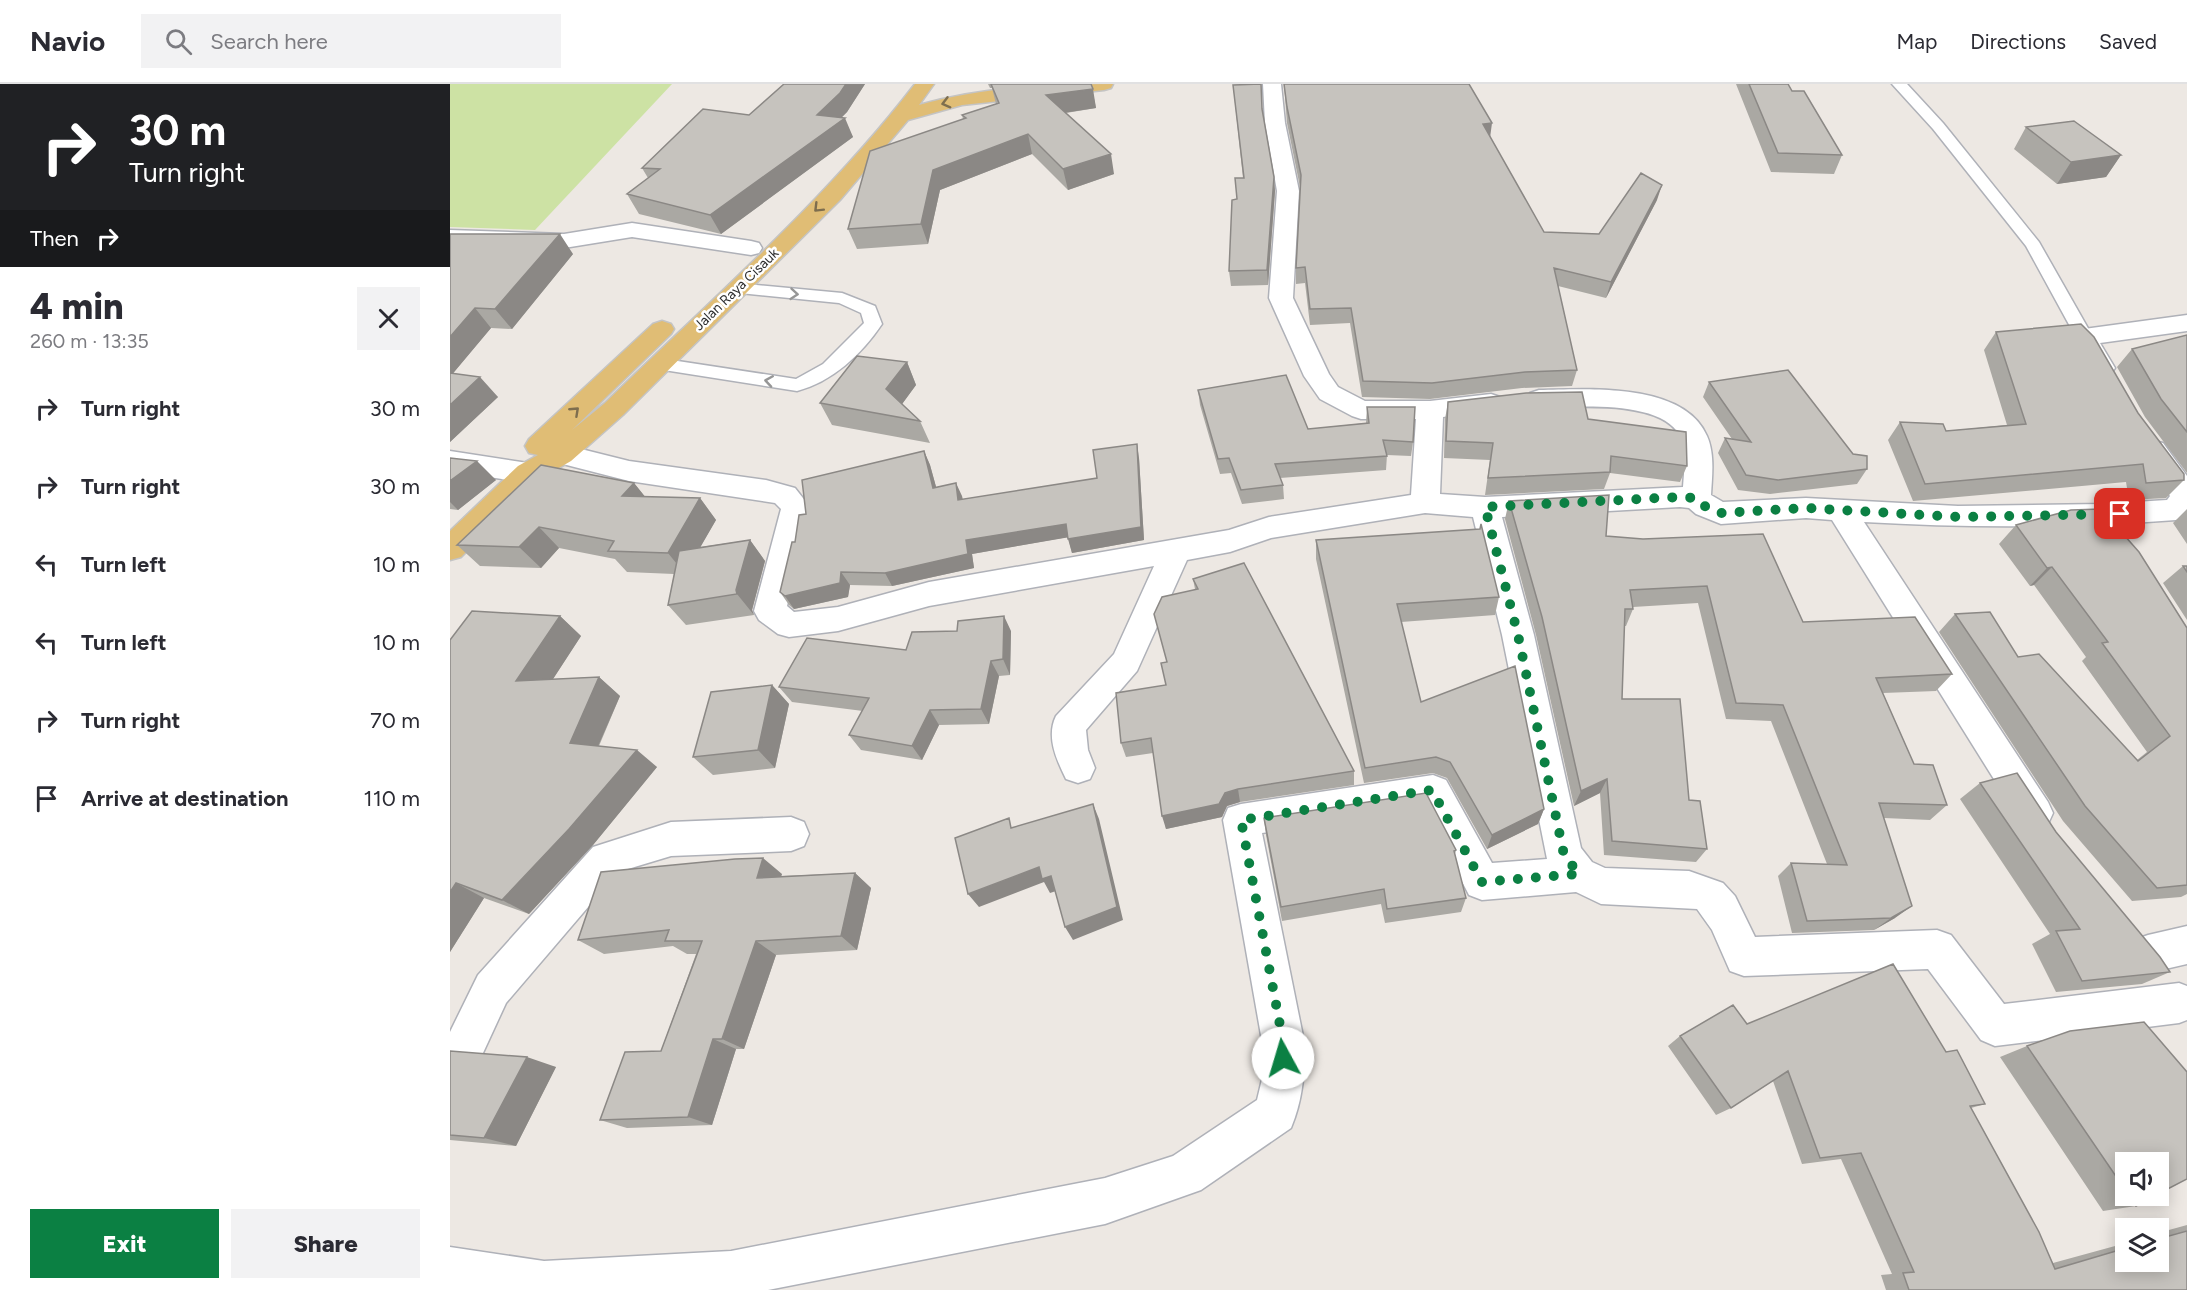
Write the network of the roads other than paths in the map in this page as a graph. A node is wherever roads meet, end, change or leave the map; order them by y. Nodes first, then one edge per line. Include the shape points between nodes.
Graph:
1 (912, 84) edge
2 (925, 84) edge
3 (1104, 84) edge
4 (1272, 84) edge
5 (1899, 84) edge
6 (900, 116) junction
7 (450, 237) edge
8 (751, 248) junction
9 (736, 288) junction
10 (702, 292) dead end
11 (678, 315) dead end
12 (2187, 323) edge
13 (2084, 337) junction
14 (658, 364) junction
15 (2116, 394) edge
16 (1430, 410) junction
17 (2139, 431) edge
18 (550, 449) junction
19 (450, 461) edge
20 (528, 473) junction
21 (2186, 497) edge
22 (1696, 498) junction
23 (1425, 503) junction
24 (1485, 507) junction
25 (1841, 510) junction
26 (2102, 515) junction
27 (2120, 543) edge
28 (450, 549) edge
29 (1177, 549) junction
30 (1078, 768) dead end
31 (791, 834) dead end
32 (2048, 834) edge
33 (1579, 874) junction
34 (2187, 945) edge
35 (2183, 1009) edge
36 (450, 1077) edge
37 (450, 1270) edge
38 (547, 1288) edge

1 - 8 main road, Jalan Raya Cisauk via 875,132
2 - 6 main road, Jalan Raya Cisauk
3 -> 6 main road via 961,99
4 - 16 street via 1288,191 1281,298 1317,376 1329,393 1361,410
5 - 13 lane via 1938,126 2033,245
6 -> 9 main road, Jalan Raya Cisauk via 832,195
7 - 8 street via 564,241 632,230
8 - 10 main road, Jalan Raya Cisauk
9 - 14 main road, Jalan Raya Cisauk
9 -> 14 lane via 842,298 869,310 873,324 824,374 813,382 797,385
18 -> 11 main road, Jalan Raya Cisauk
12 - 13 street
13 - 15 street
14 - 18 main road, Jalan Raya Cisauk via 614,409
16 - 22 street via 1522,399 1596,397 1645,403 1675,415 1690,429 1696,445
16 - 23 street
17 - 21 street
18 - 20 main road, Jalan Raya Cisauk
18 - 29 street via 629,471 723,482 785,495 796,507 770,611 789,625 838,619 929,594
19 - 20 street
20 - 28 main road, Jalan Raya Cisauk
21 - 26 street via 2176,510
22 - 24 street
22 - 25 street via 1721,513
23 - 24 street
23 - 29 street via 1269,528 1230,541
24 - 33 street via 1518,635 1564,855
25 - 26 street via 1958,517
25 - 32 street
26 - 27 street
29 - 30 street via 1126,662 1068,726
31 - 36 street via 671,839 606,859 492,989
33 - 35 street via 1601,886 1703,892 1719,906 1744,957 1937,950 1995,1026
33 - 38 street via 1482,882 1432,790 1241,820 1283,1041 1276,1113 1248,1132 1185,1174 1105,1201 731,1274
34 - 35 street via 2138,942
37 - 38 street

